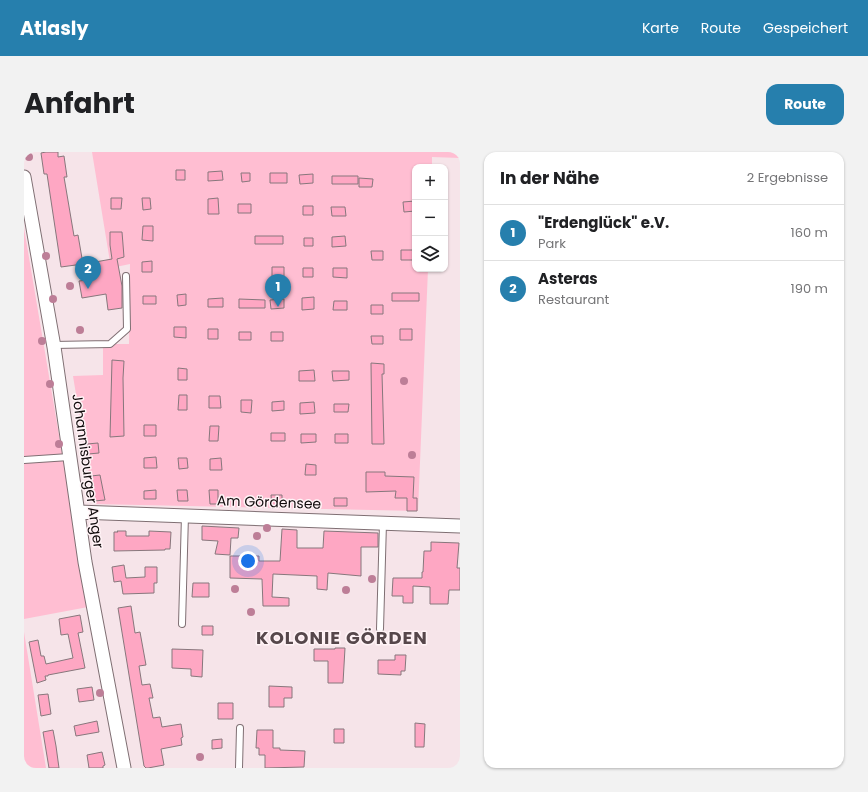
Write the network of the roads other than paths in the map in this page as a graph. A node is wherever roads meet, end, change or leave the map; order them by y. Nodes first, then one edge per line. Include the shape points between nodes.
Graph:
1 (24, 177) edge
2 (126, 276) dead end
3 (53, 345) junction
4 (69, 457) junction
5 (24, 460) edge
6 (78, 512) junction
7 (185, 515) junction
8 (383, 523) junction
9 (460, 526) edge
10 (182, 624) dead end
11 (380, 629) dead end
12 (240, 728) dead end
13 (124, 768) edge
14 (239, 768) edge

1 - 3 street, Johannisburger Anger
2 - 3 lane via 127,328 110,344
3 - 4 street, Johannisburger Anger
4 - 5 lane
4 - 6 street, Johannisburger Anger
6 - 7 street, Am Gördensee
6 - 13 street, Johannisburger Anger via 89,585
7 - 8 street, Am Gördensee
7 - 10 lane
8 - 9 street, Am Gördensee
8 - 11 lane
12 - 14 lane

